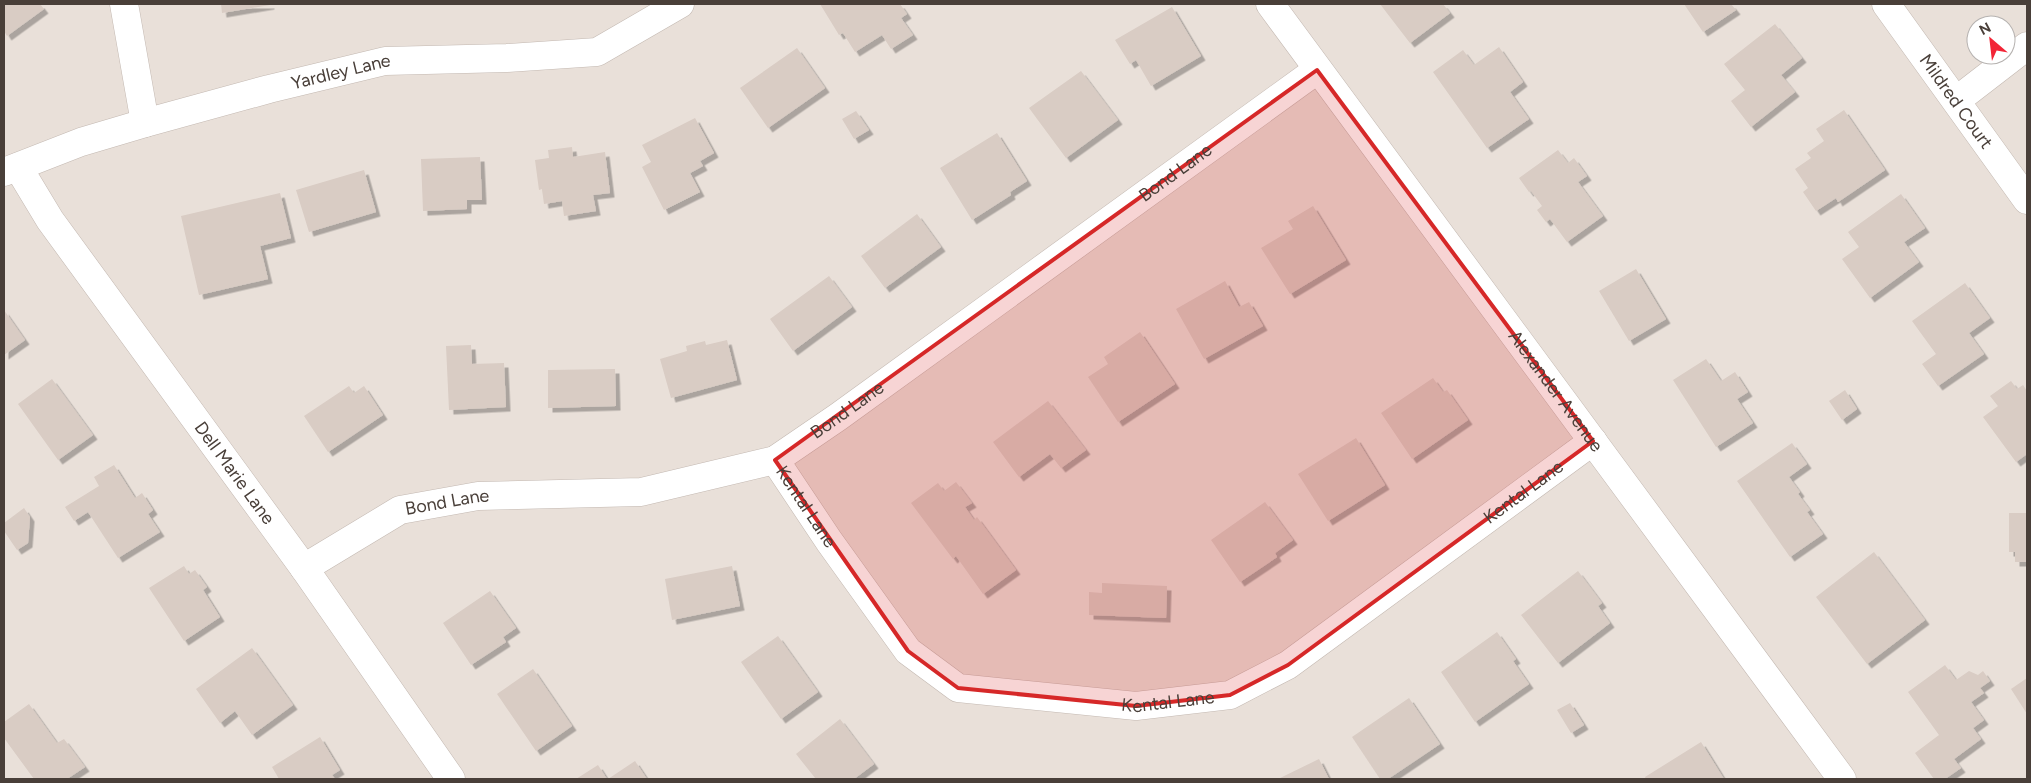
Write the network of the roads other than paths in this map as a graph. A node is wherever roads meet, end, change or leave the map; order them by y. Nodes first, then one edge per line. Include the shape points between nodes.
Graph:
1 (124, 4) edge
2 (680, 4) edge
3 (1270, 4) edge
4 (1886, 4) edge
5 (2027, 46) edge
6 (1317, 70) junction
7 (1957, 100) junction
8 (145, 123) junction
9 (11, 170) edge
10 (2027, 200) edge
11 (1593, 441) junction
12 (775, 460) junction
13 (304, 568) junction
14 (451, 779) edge
15 (1842, 779) edge

1 - 8 street
2 - 8 street, Yardley Lane via 597,52 385,62
3 - 6 street, Alexander Avenue
4 - 7 street, Mildred Court
5 - 7 street
6 - 11 street, Alexander Avenue
6 - 12 street, Bond Lane
7 - 10 street, Mildred Court
8 - 9 street, Yardley Lane via 81,142
9 - 13 street, Dell Marie Lane
11 - 12 street, Kental Lane via 1288,664 1230,696 1136,706 958,688 908,651 829,542
11 - 15 street, Alexander Avenue
12 - 13 street, Bond Lane via 641,492 478,496 400,510
13 - 14 street, Dell Marie Lane

